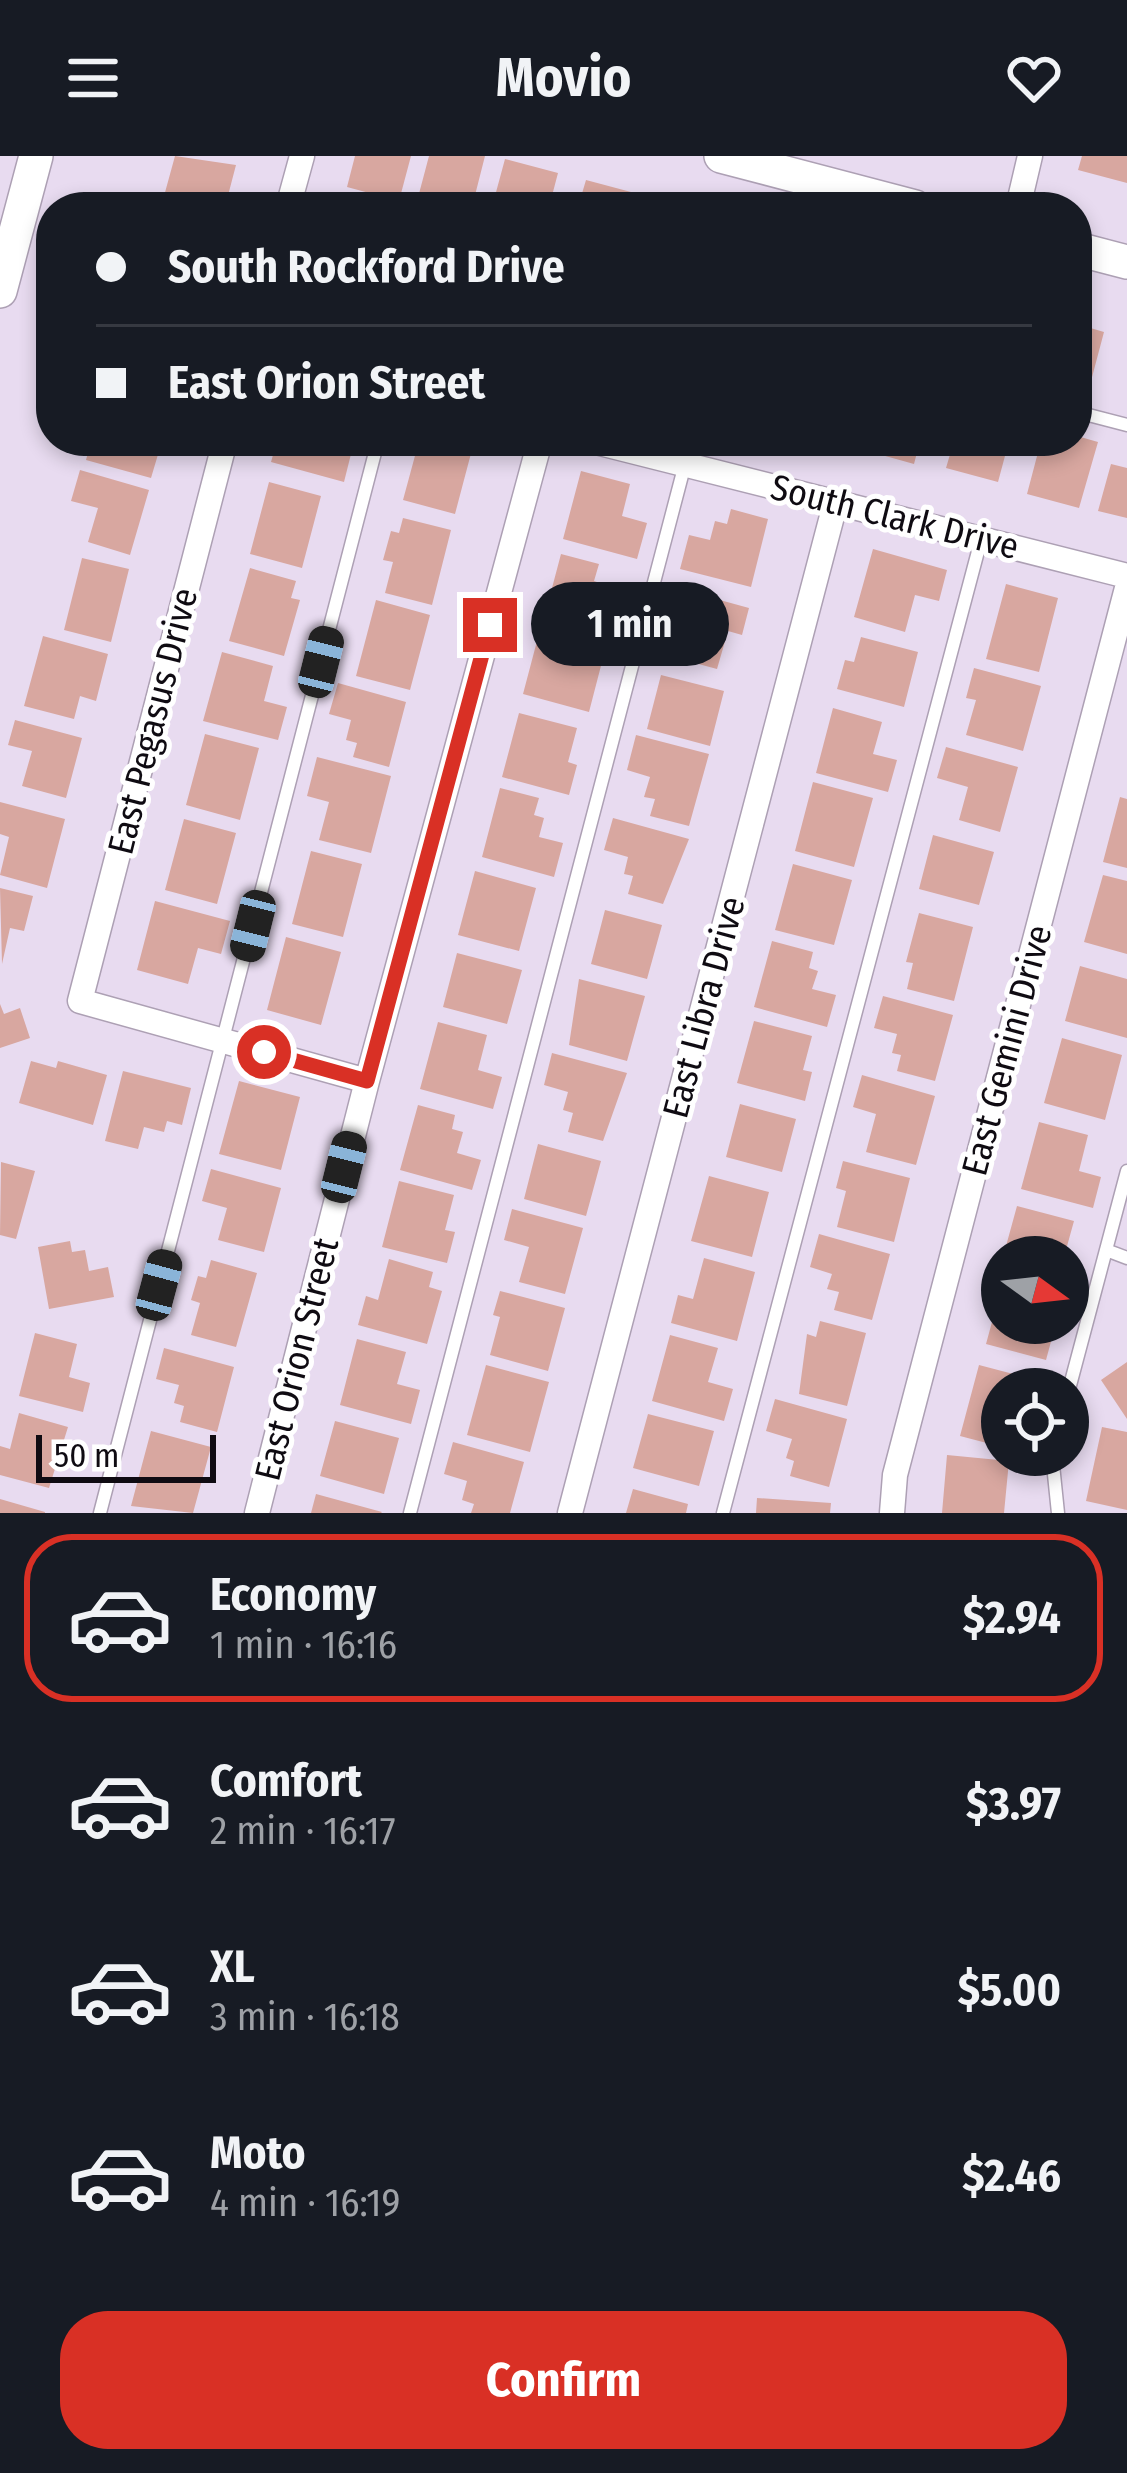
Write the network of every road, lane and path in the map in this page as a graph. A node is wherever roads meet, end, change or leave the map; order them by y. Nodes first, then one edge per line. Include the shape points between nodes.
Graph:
1 (36, 156) edge
2 (302, 156) edge
3 (722, 156) edge
4 (1030, 156) edge
5 (292, 192) edge
6 (858, 192) edge
7 (1022, 192) edge
8 (1092, 253) edge
9 (1127, 262) edge
10 (0, 292) edge
11 (1092, 416) edge
12 (1127, 425) edge
13 (221, 456) edge
14 (374, 456) edge
15 (537, 456) edge
16 (653, 456) edge
17 (685, 464) junction
18 (836, 501) junction
19 (982, 538) junction
20 (1127, 576) edge
21 (1127, 588) edge
22 (223, 1041) junction
23 (367, 1081) junction
24 (1127, 1172) edge
25 (1106, 1250) junction
26 (1127, 1258) edge
27 (1075, 1368) edge
28 (1054, 1476) edge
29 (100, 1513) edge
30 (256, 1513) edge
31 (410, 1513) edge
32 (570, 1513) edge
33 (723, 1513) edge
34 (892, 1513) edge
35 (1058, 1513) edge

1 - 10 street
2 - 5 street
3 - 6 street
4 - 7 street
8 - 9 street
11 - 12 lane
13 - 22 street, East Pegasus Drive via 80,1001
14 - 22 lane
15 - 23 street, East Orion Street
16 - 17 street, South Clark Drive
17 - 18 street, South Clark Drive
17 - 31 lane
18 - 19 street, South Clark Drive
18 - 32 street, East Libra Drive
19 - 20 street, South Clark Drive
19 - 33 lane
21 - 34 street, East Gemini Drive via 895,1475
22 - 23 street
22 - 29 lane
23 - 30 street, East Orion Street
24 - 25 lane
25 - 26 lane
25 - 27 lane
28 - 35 lane

